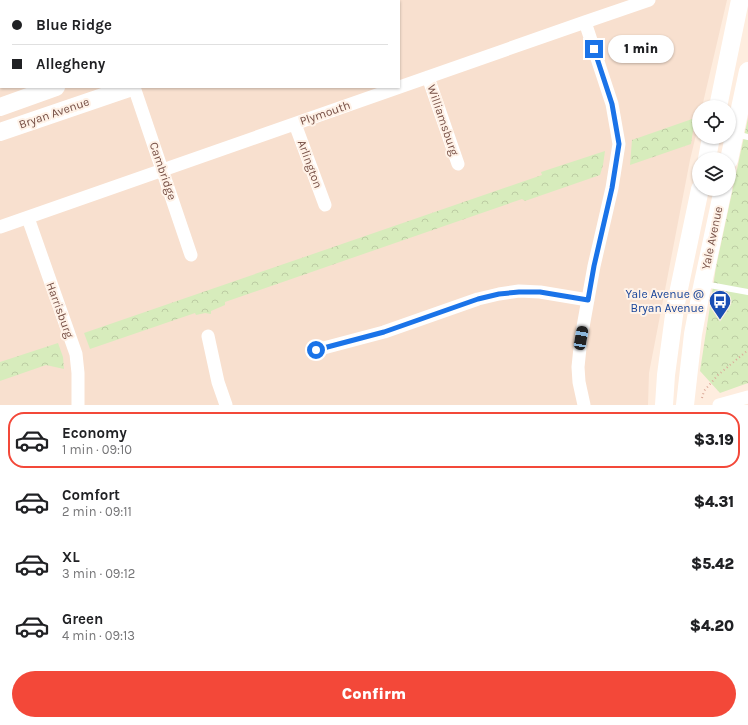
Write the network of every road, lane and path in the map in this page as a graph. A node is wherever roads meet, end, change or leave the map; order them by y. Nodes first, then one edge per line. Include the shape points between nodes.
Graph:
1 (650, 0) edge
2 (740, 0) edge
3 (585, 22) junction
4 (748, 72) edge
5 (428, 77) junction
6 (400, 87) edge
7 (53, 88) edge
8 (130, 88) edge
9 (133, 88) edge
10 (397, 88) edge
11 (719, 100) edge
12 (0, 107) edge
13 (295, 124) junction
14 (0, 132) edge
15 (741, 135) edge
16 (733, 152) edge
17 (458, 164) dead end
18 (163, 170) junction
19 (699, 196) edge
20 (721, 196) edge
21 (326, 205) dead end
22 (28, 218) junction
23 (0, 228) edge
24 (191, 256) dead end
25 (702, 283) junction
26 (748, 292) edge
27 (588, 300) junction
28 (208, 336) dead end
29 (316, 350) dead end
30 (748, 350) edge
31 (748, 397) edge
32 (702, 398) dead end
33 (78, 405) edge
34 (226, 405) edge
35 (584, 405) edge
36 (664, 405) edge
37 (685, 405) edge
38 (719, 405) edge

1 - 3 street, Plymouth
2 - 11 main road
3 - 5 street, Plymouth
3 - 27 street via 612,104 619,144
4 - 15 main road
5 - 6 street, Plymouth
5 - 17 street, Williamsburg
7 - 12 main road, Bryan Avenue
8 - 14 main road, Bryan Avenue
9 - 18 street, Cambridge
10 - 13 street, Plymouth
13 - 18 street, Plymouth
13 - 21 street, Arlington
15 - 16 main road
18 - 22 street, Plymouth
18 - 24 street, Cambridge
19 - 36 main road, Yale Avenue via 675,308
20 - 25 main road, Yale Avenue
22 - 23 street, Plymouth
22 - 33 street, Harrisburg via 76,354
25 - 26 lane
25 - 37 main road, Yale Avenue
27 - 29 street via 540,292 499,294 384,332
27 - 35 street via 578,367
28 - 34 street
30 - 32 path via 718,375 704,391
31 - 38 street

